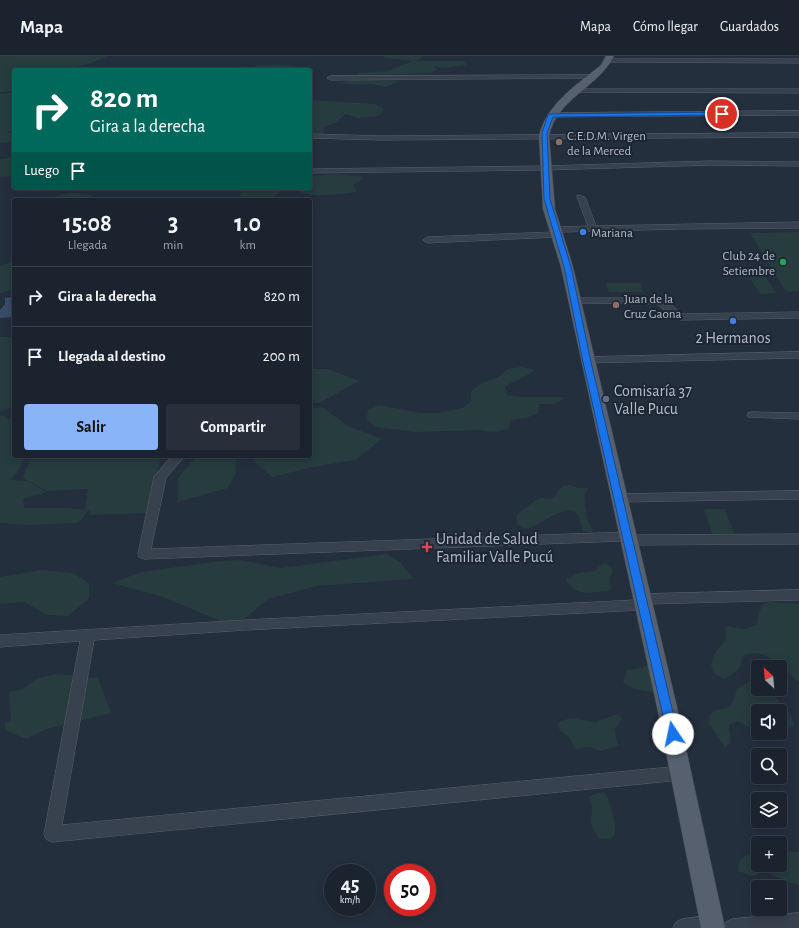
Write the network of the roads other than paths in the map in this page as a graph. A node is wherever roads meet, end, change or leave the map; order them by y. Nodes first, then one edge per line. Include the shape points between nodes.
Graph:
1 (609, 59) edge
2 (799, 60) edge
3 (592, 77) junction
4 (330, 78) dead end
5 (576, 91) junction
6 (799, 91) edge
7 (799, 113) edge
8 (551, 115) junction
9 (799, 135) edge
10 (312, 136) edge
11 (544, 136) junction
12 (799, 164) edge
13 (545, 168) junction
14 (312, 171) edge
15 (581, 197) dead end
16 (799, 226) edge
17 (593, 229) junction
18 (556, 232) junction
19 (427, 240) dead end
20 (575, 301) junction
21 (799, 315) edge
22 (799, 355) edge
23 (587, 360) junction
24 (752, 415) dead end
25 (799, 416) edge
26 (177, 458) edge
27 (799, 495) edge
28 (618, 498) junction
29 (628, 538) junction
30 (799, 539) edge
31 (799, 595) edge
32 (642, 602) junction
33 (88, 635) junction
34 (0, 641) edge
35 (681, 773) junction
36 (799, 922) edge
37 (712, 926) edge
38 (682, 928) edge
39 (732, 928) edge

1 - 2 street
1 - 3 main road
3 - 4 street
3 - 5 main road
5 - 6 street
5 - 8 main road
7 - 8 street
8 - 11 main road
9 - 11 street
10 - 11 street
11 - 13 main road
12 - 13 street via 711,163
13 - 14 street
13 - 18 main road via 548,201
15 - 17 street
16 - 17 street
17 - 18 street
18 - 19 street
18 - 20 main road via 568,267
20 - 21 street via 658,301 667,304 674,314 681,317
20 - 23 main road
22 - 23 street
23 - 28 main road
24 - 25 street
26 - 29 street via 160,477 144,554
27 - 28 street
28 - 29 main road
29 - 30 street
29 - 32 main road
31 - 32 street
32 - 33 street
32 - 35 main road
33 - 34 street
33 - 35 street via 52,834
35 - 37 main road
36 - 39 street
37 - 38 street

